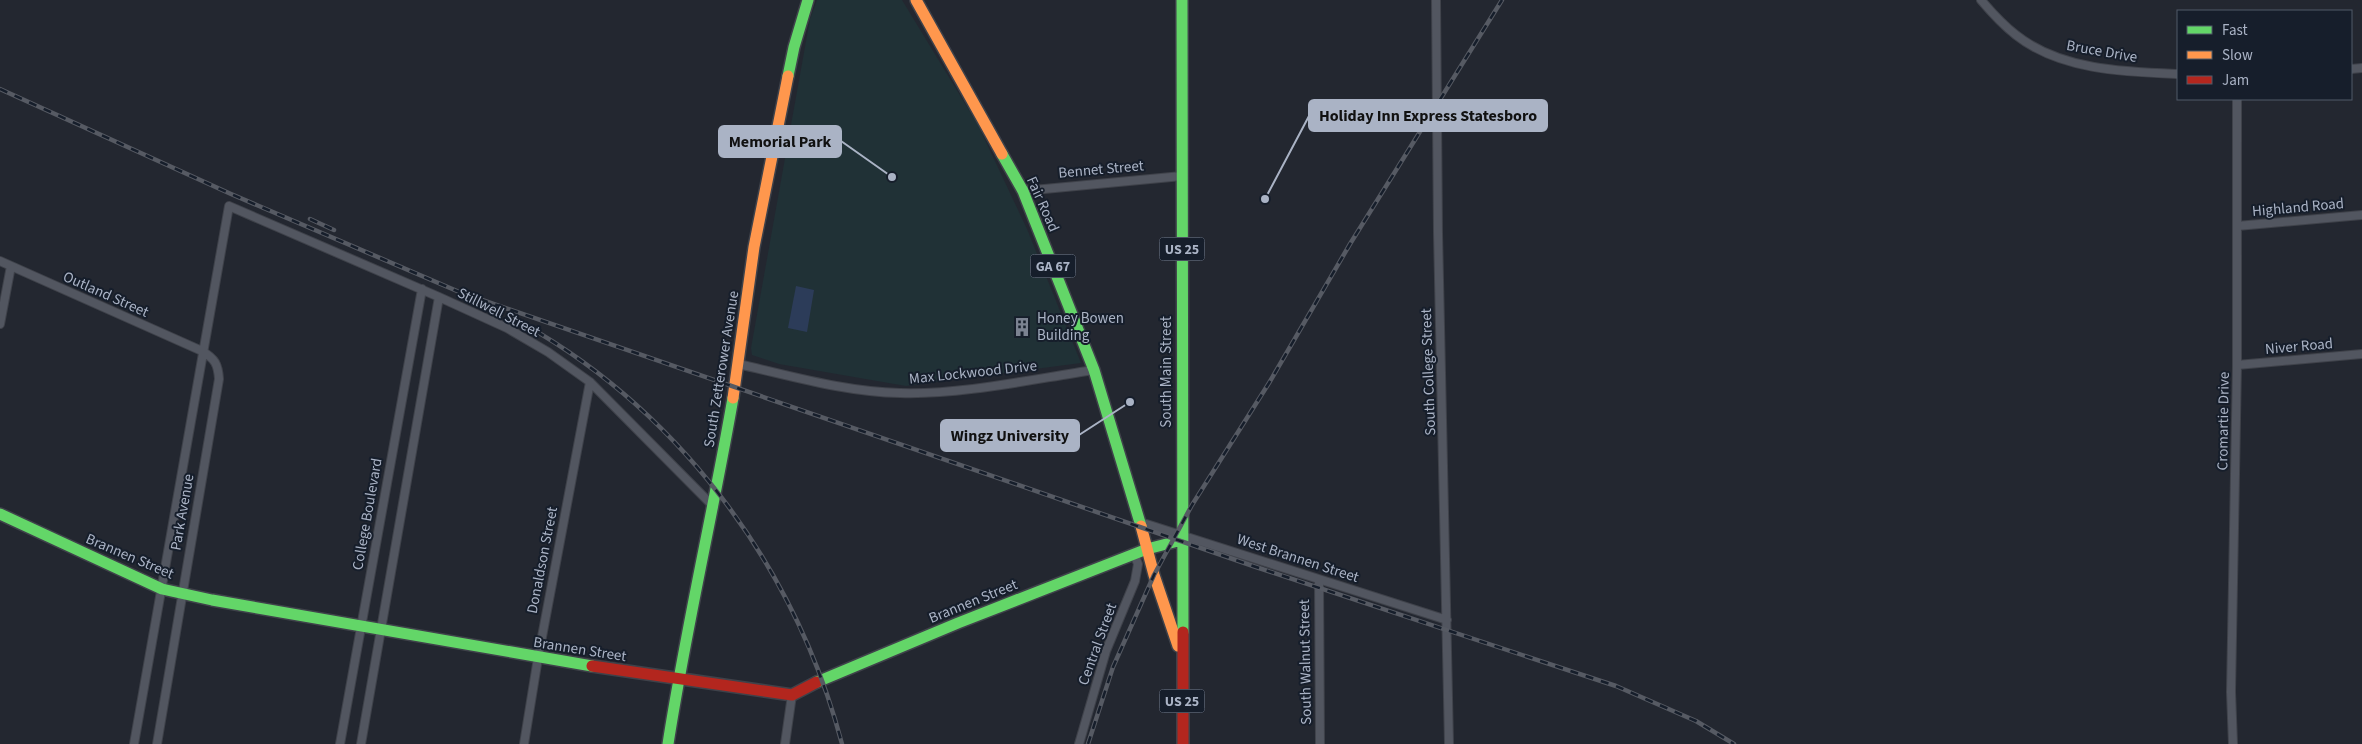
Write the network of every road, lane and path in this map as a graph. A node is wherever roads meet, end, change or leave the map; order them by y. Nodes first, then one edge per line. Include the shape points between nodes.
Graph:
1 (808, 0) edge
2 (916, 0) edge
3 (1182, 0) edge
4 (1436, 0) edge
5 (1981, 0) edge
6 (2177, 74) edge
7 (2237, 100) edge
8 (1182, 176) junction
9 (1023, 191) junction
10 (229, 206) joint
11 (2362, 216) edge
12 (2236, 226) junction
13 (0, 261) edge
14 (11, 266) junction
15 (422, 289) junction
16 (439, 297) junction
17 (0, 324) edge
18 (202, 351) junction
19 (2362, 354) edge
20 (738, 364) junction
21 (2237, 364) junction
22 (1094, 370) junction
23 (590, 382) junction
24 (714, 507) junction
25 (0, 514) edge
26 (1140, 522) junction
27 (1182, 538) junction
28 (1147, 550) junction
29 (1134, 554) junction
30 (1319, 580) junction
31 (162, 589) junction
32 (182, 593) junction
33 (1447, 620) junction
34 (361, 626) junction
35 (381, 630) junction
36 (538, 658) junction
37 (1182, 658) junction
38 (678, 679) junction
39 (792, 695) junction
40 (134, 744) edge
41 (157, 744) edge
42 (340, 744) edge
43 (361, 744) edge
44 (524, 744) edge
45 (668, 744) edge
46 (785, 744) edge
47 (1078, 744) edge
48 (1183, 744) edge
49 (1320, 744) edge
50 (1449, 744) edge
51 (2233, 744) edge

1 - 20 street, South Zetterower Avenue via 794,47 755,240
2 - 9 street, Fair Road / GA 67
3 - 8 street, South Main Street / US 25
4 - 33 street, South College Street
5 - 6 street, Bruce Drive via 2017,36 2064,60 2119,70
7 - 12 street, Cromartie Drive
8 - 9 street, Bennet Street
8 - 27 street, South Main Street / US 25
9 - 22 street, Fair Road / GA 67
10 - 15 street, Stillwell Street
10 - 18 street, Park Avenue
11 - 12 street, Highland Road
12 - 21 street, Cromartie Drive
13 - 14 street, Outland Street
14 - 17 street
14 - 18 street, Outland Street
15 - 16 street, Stillwell Street
15 - 34 street, College Boulevard
16 - 23 street, Stillwell Street via 507,328
16 - 35 street
18 - 31 street, Park Avenue
18 - 32 street, Park Avenue via 215,360 219,380
19 - 21 street, Niver Road
20 - 22 street, Max Lockwood Drive via 838,386 900,393 941,392
20 - 24 street, South Zetterower Avenue
21 - 51 street, Cromartie Drive via 2231,692
22 - 26 street, Fair Road / GA 67
23 - 24 street, Stillwell Street
23 - 36 street, Donaldson Street
24 - 38 street, South Zetterower Avenue
25 - 31 street, Brannen Street
26 - 27 street, West Brannen Street
26 - 28 street, Fair Road / GA 67
27 - 28 street, Brannen Street
27 - 30 street, West Brannen Street
27 - 37 street, South Main Street / US 25
28 - 29 street, Brannen Street
28 - 37 street, GA 67
29 - 39 street, Brannen Street via 922,637
29 - 47 street, Central Street via 1138,564 1135,581 1106,651
30 - 33 street, West Brannen Street
30 - 49 street, South Walnut Street
31 - 32 street, Brannen Street
31 - 40 street, Park Avenue
32 - 34 street, Brannen Street
32 - 41 street, Park Avenue
33 - 50 street, South College Street
34 - 35 street, Brannen Street
34 - 42 street, College Boulevard
35 - 36 street, Brannen Street
35 - 43 street
36 - 38 street, Brannen Street
36 - 44 street, Donaldson Street
37 - 48 street, South Main Street / US 25
38 - 39 street, Brannen Street
38 - 45 street, South Zetterower Avenue
39 - 46 street

